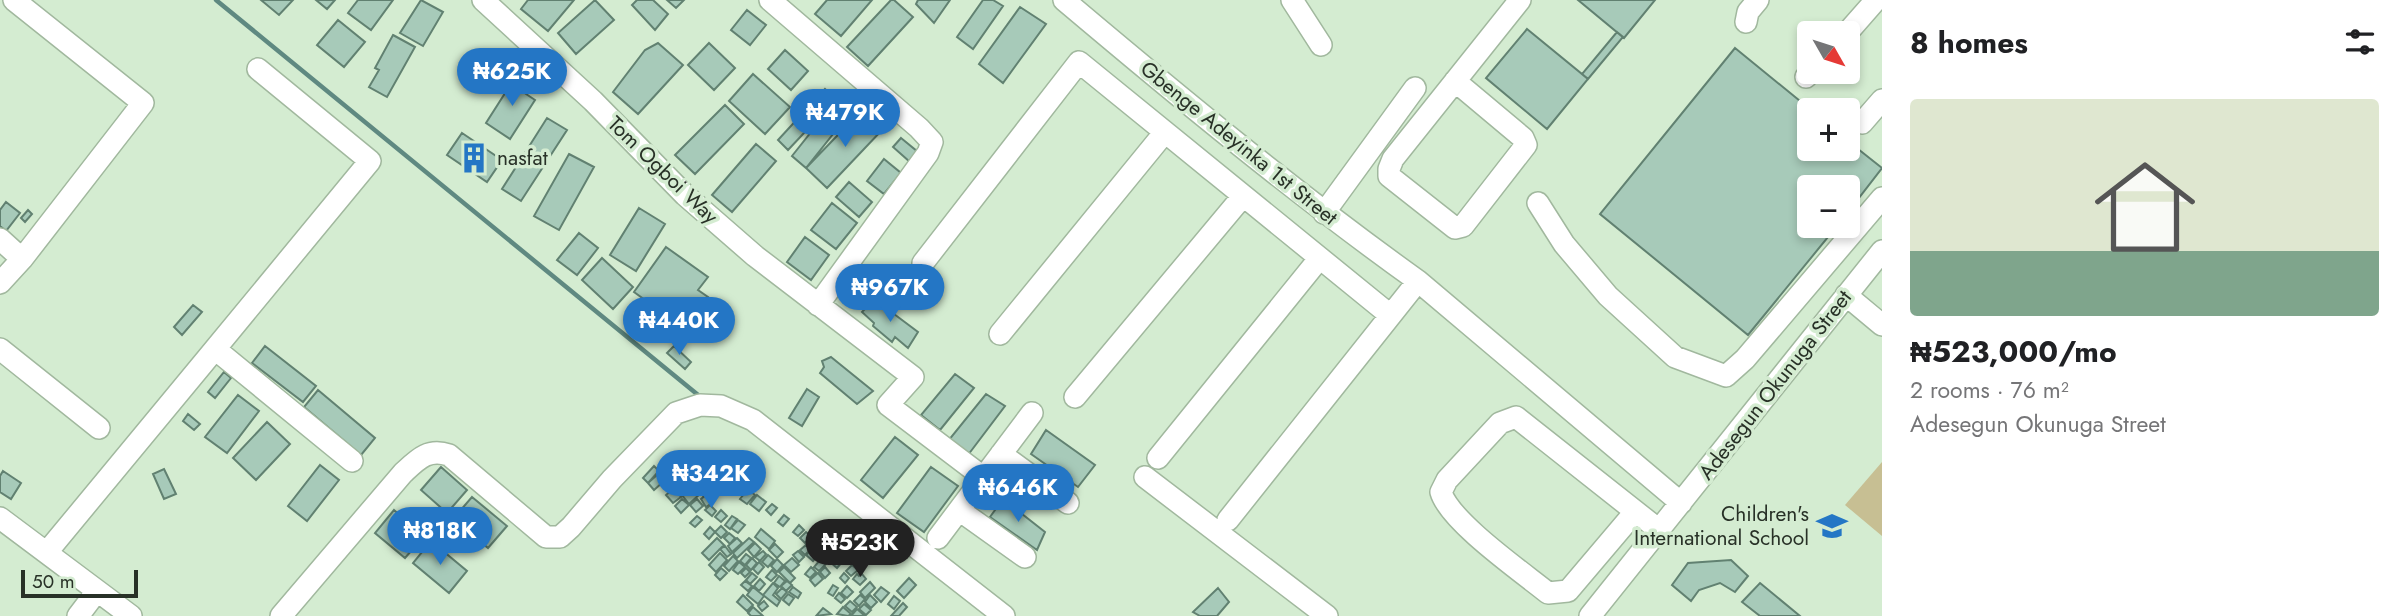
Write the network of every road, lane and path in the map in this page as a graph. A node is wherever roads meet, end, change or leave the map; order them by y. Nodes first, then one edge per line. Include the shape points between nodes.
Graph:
1 (14, 0) edge
2 (483, 0) edge
3 (770, 0) edge
4 (1064, 0) edge
5 (1292, 0) edge
6 (1520, 0) edge
7 (1758, 0) edge
8 (1876, 0) edge
9 (1858, 21) edge
10 (1746, 22) dead end
11 (1321, 45) dead end
12 (258, 69) dead end
13 (1455, 81) junction
14 (1415, 88) dead end
15 (1882, 100) edge
16 (1863, 123) dead end
17 (1165, 132) junction
18 (1243, 196) junction
19 (1882, 198) edge
20 (1538, 204) dead end
21 (1324, 213) junction
22 (0, 239) edge
23 (1882, 251) edge
24 (22, 258) junction
25 (1319, 259) junction
26 (923, 263) dead end
27 (1418, 281) junction
28 (0, 284) edge
29 (1846, 295) junction
30 (818, 305) junction
31 (1390, 315) junction
32 (1882, 325) edge
33 (1000, 334) dead end
34 (0, 349) edge
35 (215, 349) junction
36 (1075, 397) dead end
37 (1032, 413) dead end
38 (99, 428) dead end
39 (1001, 454) junction
40 (1158, 457) dead end
41 (352, 461) dead end
42 (984, 477) junction
43 (1145, 477) dead end
44 (1068, 503) dead end
45 (1681, 503) junction
46 (959, 510) junction
47 (1635, 512) junction
48 (0, 518) edge
49 (1228, 520) dead end
50 (1659, 530) junction
51 (938, 538) dead end
52 (47, 552) junction
53 (1025, 557) dead end
54 (97, 591) junction
55 (291, 612) edge
56 (78, 616) edge
57 (131, 616) edge
58 (1004, 616) edge
59 (1327, 616) edge
60 (1590, 616) edge

1 - 24 street via 143,103
2 - 30 street, Tom Ogboi Way via 593,101 685,195
3 - 30 street via 932,142
4 - 21 street, Gbenge Adeyinka 1st Street
5 - 11 street
6 - 13 street
7 - 10 street
8 - 9 street
12 - 35 street via 370,161
13 - 13 street via 1389,169 1389,176 1455,228 1463,226 1526,145 1524,138
14 - 21 street
15 - 16 street
17 - 18 street
17 - 26 street via 1079,62
17 - 33 street
18 - 25 street
18 - 36 street
19 - 20 street via 1726,376 1675,358 1608,296 1564,244
21 - 27 street, Gbenge Adeyinka 1st Street
22 - 24 street
23 - 29 street, Adesegun Okunuga Street
24 - 28 street
25 - 31 street
25 - 40 street
27 - 31 street
27 - 45 street, Gbenge Adeyinka 1st Street
29 - 32 street
29 - 45 street, Adesegun Okunuga Street
30 - 42 street, Tom Ogboi Way via 913,377 888,405
31 - 49 street
34 - 38 street
35 - 41 street
35 - 52 street
37 - 39 street
39 - 42 street
39 - 44 street
42 - 46 street
43 - 59 street
45 - 50 street, Adesegun Okunuga Street
46 - 51 street
46 - 53 street
47 - 47 street via 1568,591 1548,593 1460,520 1441,492 1500,423 1516,417
47 - 50 street
48 - 52 street
50 - 60 street, Adesegun Okunuga Street
52 - 54 street
54 - 56 street
54 - 57 street
55 - 58 street via 419,458 436,451 449,455 546,537 560,537 676,413 701,405 721,405 753,420

